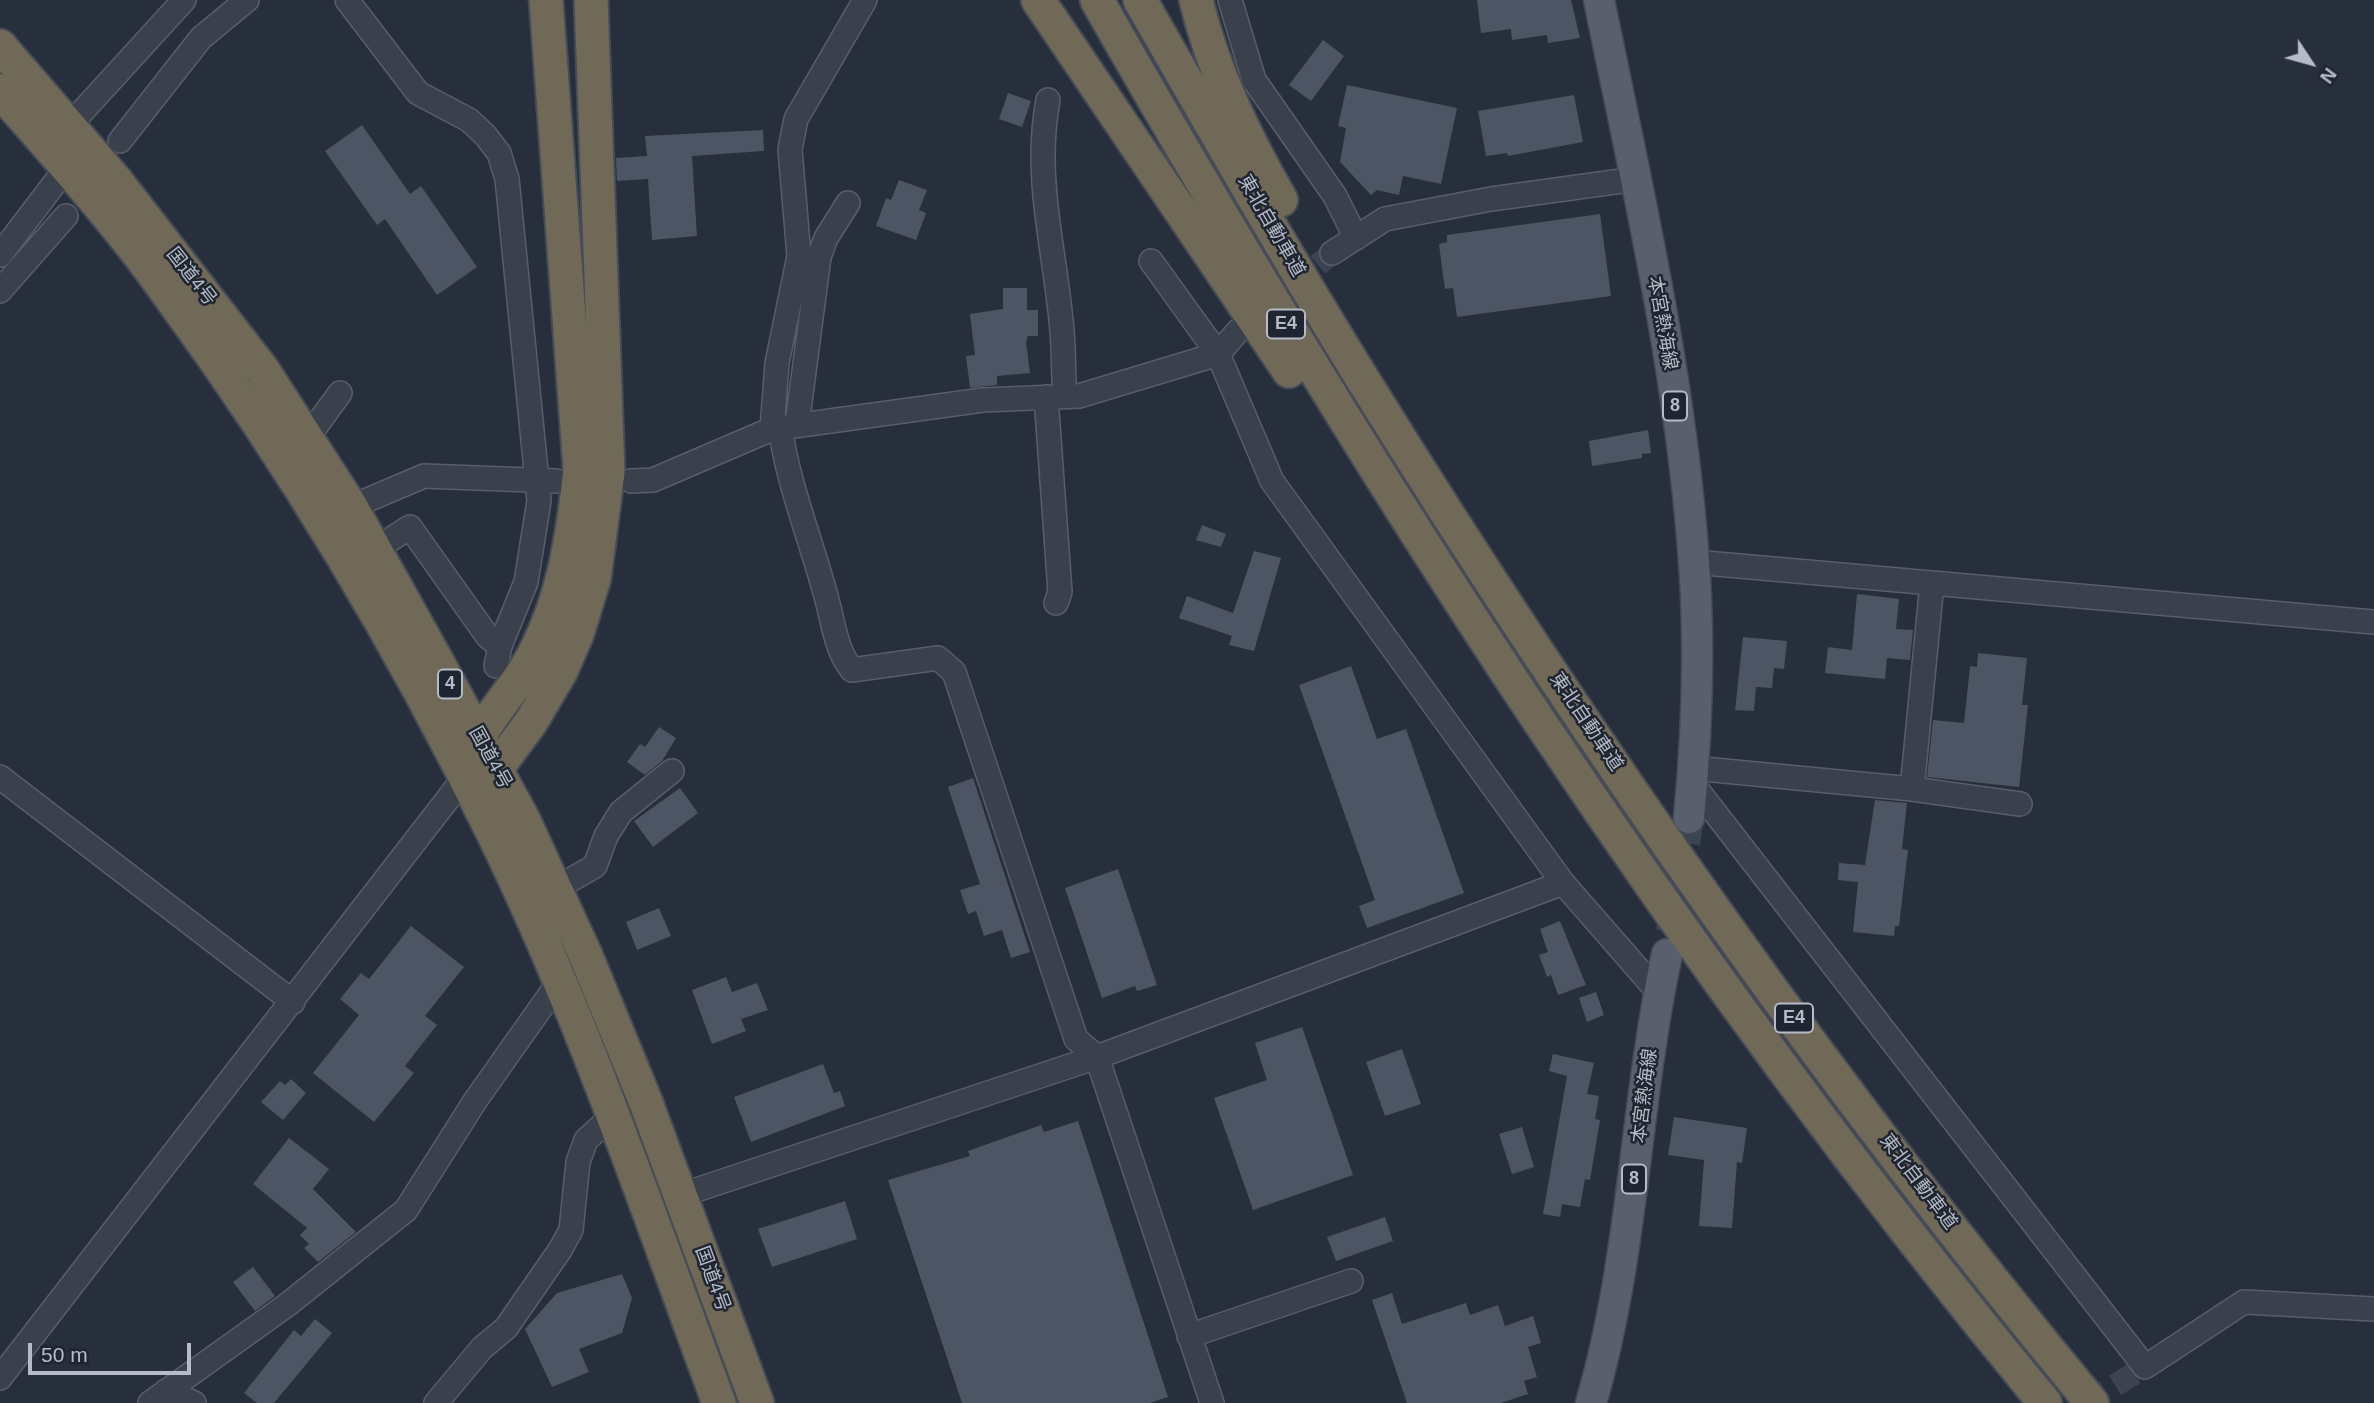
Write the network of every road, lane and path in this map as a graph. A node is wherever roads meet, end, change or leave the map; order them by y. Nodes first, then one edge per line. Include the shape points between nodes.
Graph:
1 (184, 0) edge
2 (247, 0) edge
3 (347, 0) edge
4 (546, 0) edge
5 (591, 0) edge
6 (864, 0) edge
7 (1038, 0) edge
8 (1097, 0) edge
9 (1140, 0) edge
10 (1196, 0) edge
11 (1230, 0) edge
12 (1599, 0) edge
13 (0, 46) edge
14 (0, 91) edge
15 (1048, 100) dead end
16 (69, 126) junction
17 (120, 141) dead end
18 (67, 167) junction
19 (1636, 179) junction
20 (848, 203) dead end
21 (66, 216) dead end
22 (1356, 238) junction
23 (1332, 253) tunnel mouth
24 (0, 255) edge
25 (1151, 261) dead end
26 (0, 291) edge
27 (1238, 331) dead end
28 (1218, 354) junction
29 (340, 393) dead end
30 (1055, 396) junction
31 (783, 427) junction
32 (308, 437) junction
33 (547, 481) junction
34 (631, 481) dead end
35 (351, 507) junction
36 (374, 550) junction
37 (1694, 562) junction
38 (1932, 583) junction
39 (1056, 603) dead end
40 (1517, 618) junction
41 (2374, 622) edge
42 (1487, 641) junction
43 (477, 737) junction
44 (497, 768) junction
45 (672, 771) dead end
46 (1692, 775) junction
47 (0, 777) edge
48 (464, 778) junction
49 (1912, 789) junction
50 (2020, 804) dead end
51 (1689, 818) tunnel mouth
52 (1563, 883) junction
53 (555, 889) junction
54 (1667, 954) tunnel mouth
55 (559, 982) junction
56 (1659, 993) junction
57 (293, 1002) junction
58 (1097, 1057) junction
59 (612, 1116) junction
60 (681, 1195) junction
61 (1351, 1281) dead end
62 (2374, 1309) edge
63 (1189, 1336) junction
64 (0, 1378) edge
65 (158, 1397) edge
66 (194, 1403) edge
67 (436, 1403) edge
68 (719, 1403) edge
69 (757, 1403) edge
70 (1212, 1403) edge
71 (1591, 1403) edge
72 (2045, 1403) edge
73 (2092, 1403) edge

1 - 16 street
2 - 17 street via 201,37
3 - 33 street via 418,93 469,120 499,153 507,179
4 - 43 highway via 579,481 564,578 548,622 529,663
5 - 44 highway via 608,472 594,579 577,634 531,722
6 - 31 street via 796,119 790,149 799,256 777,363
7 - 42 highway via 1365,481
8 - 42 highway, 東北自動車道 / E4 via 1267,293
9 - 40 highway, 東北自動車道 / E4 via 1362,378
10 - 40 highway via 1220,79 1259,159 1422,441
11 - 22 street via 1254,80 1335,196
12 - 19 main road, 本宮熱海線 / 8
13 - 16 highway, 国道4号 / 4
14 - 18 highway, 国道4号 / 4
15 - 30 street via 1042,132 1042,180 1062,332
16 - 32 highway, 国道4号 / 4 via 254,359
18 - 24 street
18 - 48 highway, 国道4号 / 4 via 167,292 268,438 412,680
19 - 22 street via 1385,219
19 - 37 main road, 本宮熱海線 / 8 via 1673,386
20 - 31 street via 819,257
21 - 26 street
22 - 23 street
25 - 28 street
27 - 28 street
28 - 30 street via 1079,396
28 - 52 street via 1272,481
29 - 32 street
30 - 31 street via 983,400
30 - 39 street via 1060,592
31 - 34 street via 653,481
31 - 58 street via 785,464 840,656 852,670 938,658 954,672 1076,1039
32 - 35 highway, 国道4号 / 4
33 - 35 street via 424,476
33 - 36 street via 539,501 526,582 498,656 410,527
35 - 36 highway, 国道4号 / 4
36 - 43 highway, 国道4号 / 4
37 - 38 street
37 - 46 main road, 本宮熱海線 / 8 via 1697,633
38 - 41 street
38 - 49 street
40 - 73 highway, 東北自動車道 / E4 via 1638,799 1797,1021
42 - 72 highway, 東北自動車道 / E4 via 1767,1046
43 - 44 highway, 国道4号 / 4
43 - 48 highway
44 - 48 highway
44 - 53 highway, 国道4号 / 4
45 - 53 street via 621,812 595,866
46 - 49 street
46 - 51 main road, 本宮熱海線 / 8
46 - 62 street via 2145,1367 2244,1302
47 - 57 street
48 - 55 highway, 国道4号 / 4
48 - 57 street
49 - 50 street
52 - 56 street
52 - 58 street
53 - 60 highway, 国道4号 / 4
54 - 56 main road, 本宮熱海線 / 8
55 - 59 highway, 国道4号 / 4
55 - 65 street via 406,1210 287,1305
56 - 71 main road, 本宮熱海線 / 8 via 1612,1320
57 - 64 street
58 - 60 street
58 - 63 street
59 - 67 street via 586,1140 578,1162 571,1230 560,1250 506,1328 482,1348
59 - 68 highway, 国道4号 / 4
60 - 69 highway, 国道4号 / 4
61 - 63 street
63 - 70 street
65 - 66 street

